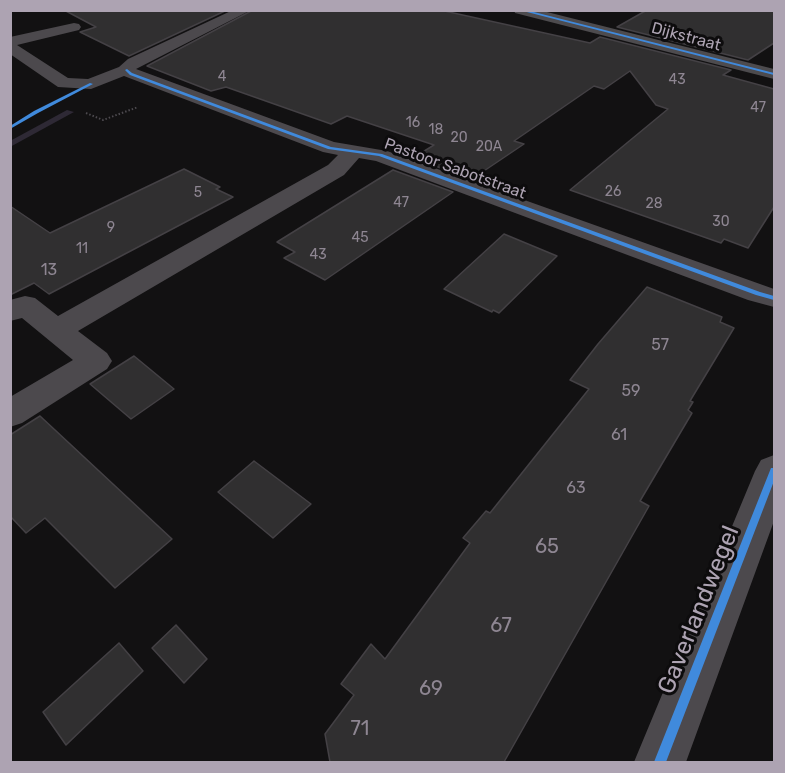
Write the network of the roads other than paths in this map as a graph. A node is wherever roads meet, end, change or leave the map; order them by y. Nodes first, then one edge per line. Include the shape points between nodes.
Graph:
1 (245, 10) edge
2 (520, 10) edge
3 (74, 27) dead end
4 (10, 42) edge
5 (10, 47) edge
6 (127, 70) junction
7 (774, 74) edge
8 (354, 152) junction
9 (774, 298) edge
10 (10, 312) edge
11 (56, 330) junction
12 (10, 414) edge
13 (774, 471) edge
14 (660, 762) edge

1 - 6 street via 134,62
2 - 7 main road, Dijkstraat
3 - 4 street
5 - 6 street via 64,83 91,84
6 - 8 street, Pastoor Sabotstraat via 330,148
8 - 9 street, Pastoor Sabotstraat via 380,155
8 - 11 street, Pastoor Sabotstraat via 336,170
10 - 11 street via 25,305
11 - 12 street via 96,361
13 - 14 street, Gaverlandwegel

